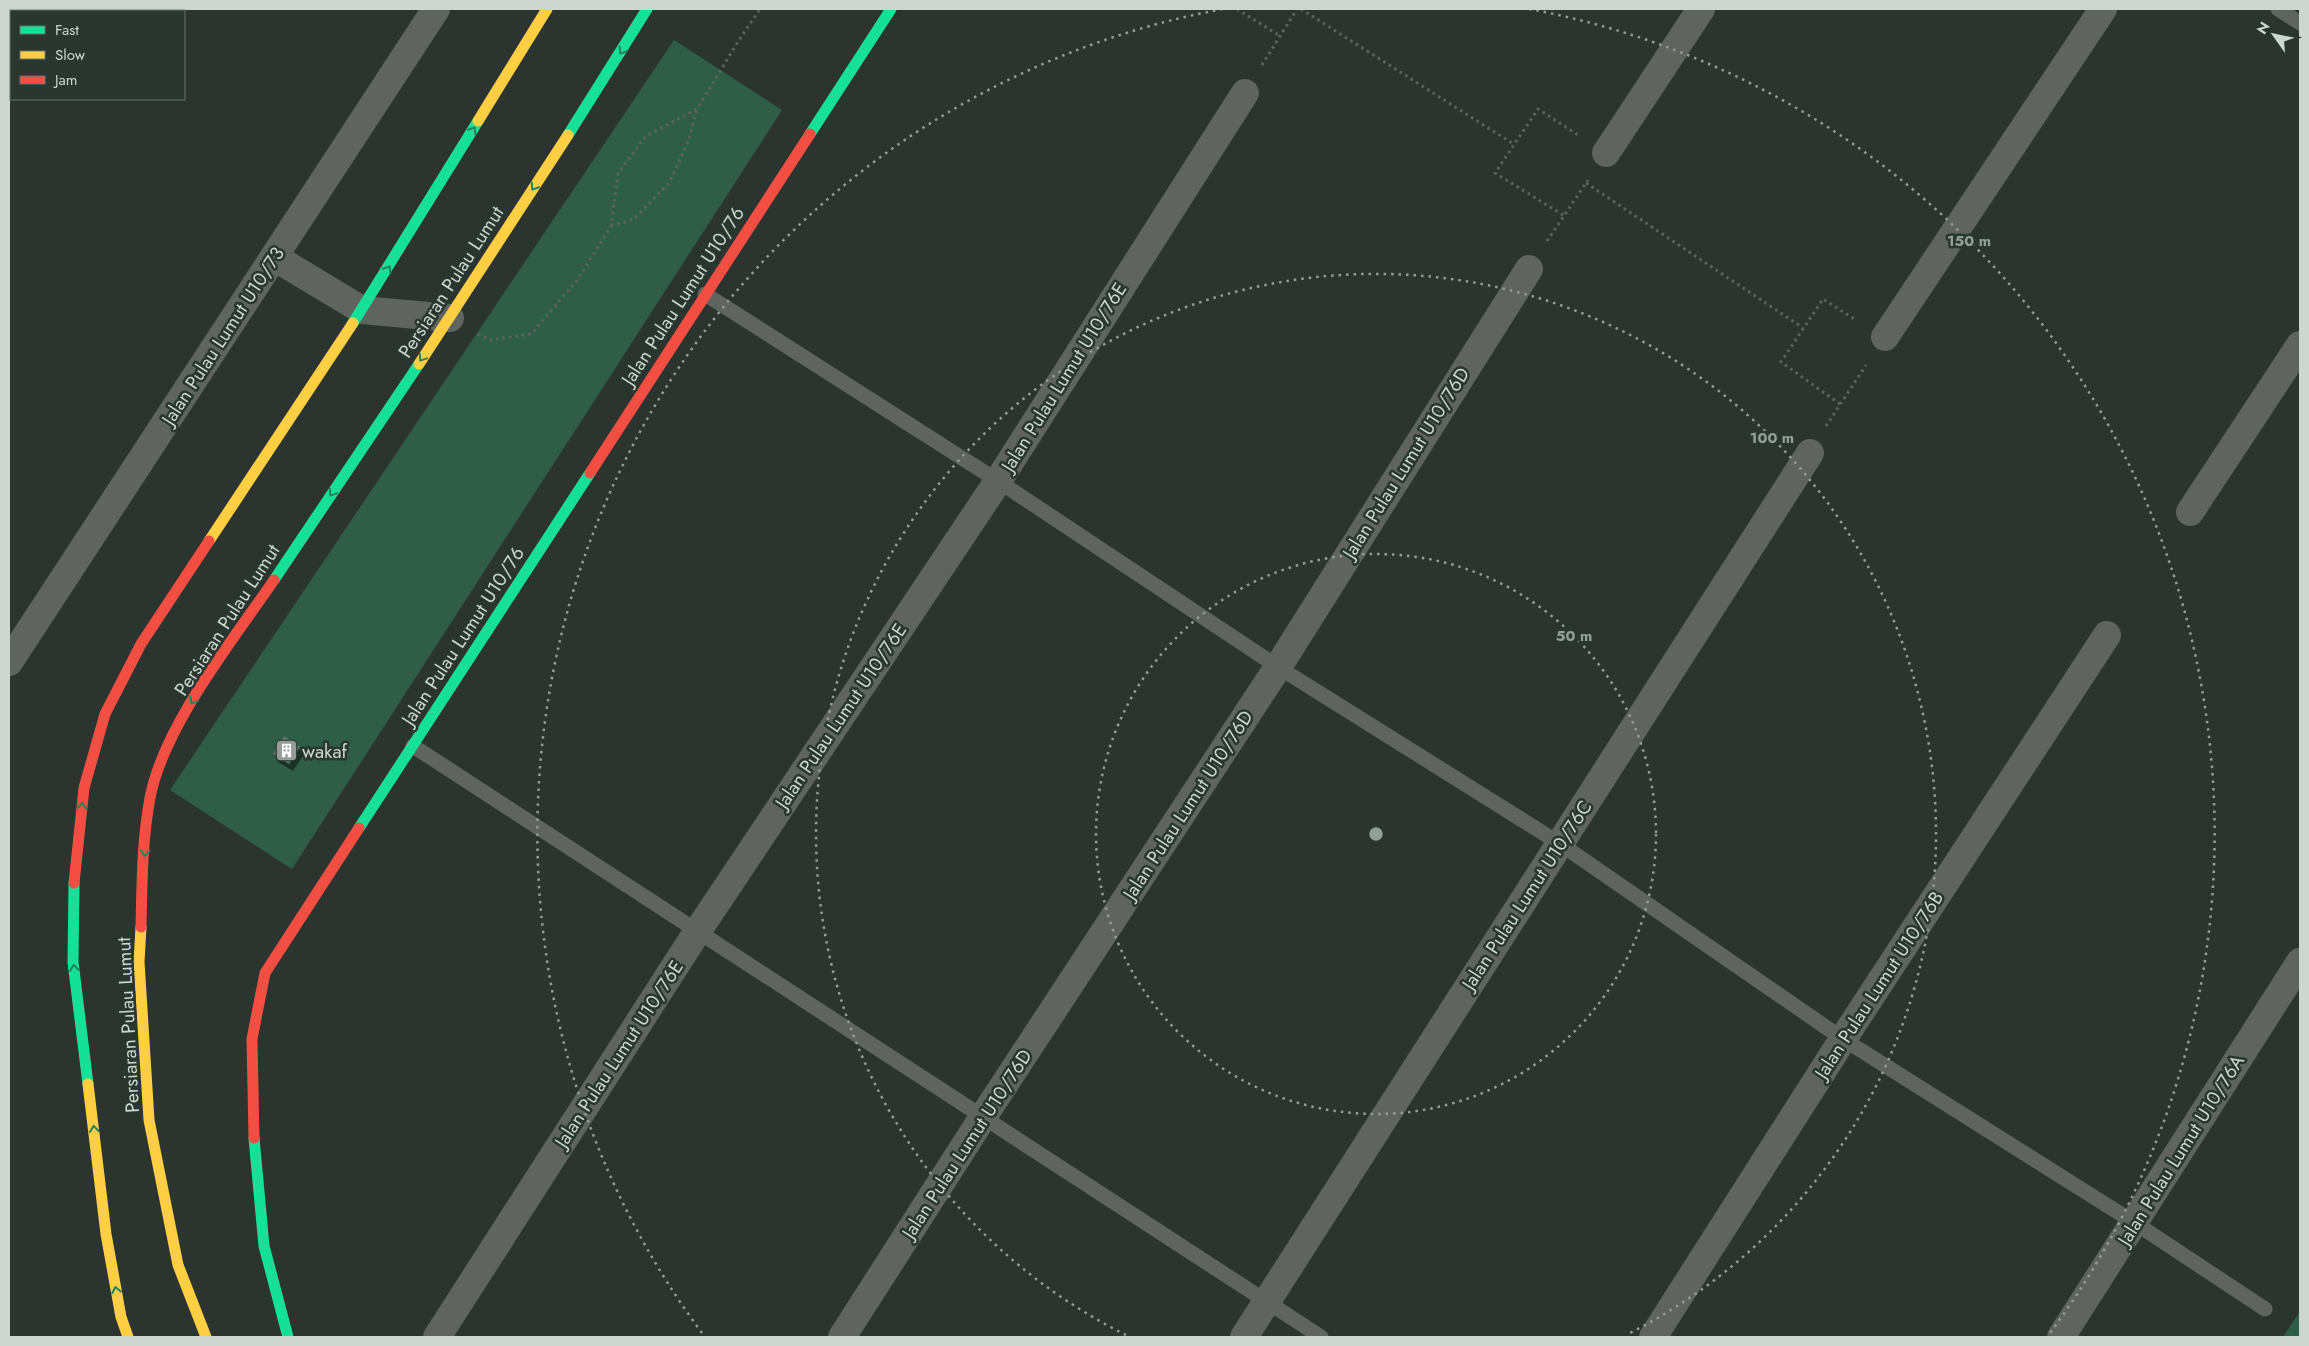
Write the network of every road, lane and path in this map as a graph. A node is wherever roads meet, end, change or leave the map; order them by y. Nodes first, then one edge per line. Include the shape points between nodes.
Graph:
1 (436, 9) edge
2 (547, 9) edge
3 (647, 9) edge
4 (760, 9) edge
5 (891, 9) edge
6 (1237, 9) edge
7 (1299, 9) edge
8 (1701, 9) edge
9 (2103, 9) edge
10 (2278, 9) edge
11 (2300, 23) edge
12 (1280, 36) junction
13 (1245, 93) joint
14 (697, 109) junction
15 (1515, 145) junction
16 (1606, 153) junction
17 (1586, 183) junction
18 (1563, 215) junction
19 (611, 226) junction
20 (274, 257) junction
21 (1529, 269) joint
22 (705, 294) junction
23 (362, 310) junction
24 (450, 318) junction
25 (1803, 328) junction
26 (1885, 337) junction
27 (490, 340) dead end
28 (2300, 345) edge
29 (1840, 404) junction
30 (1810, 452) joint
31 (998, 481) junction
32 (2190, 512) dead end
33 (2107, 635) dead end
34 (9, 662) edge
35 (1278, 667) junction
36 (413, 746) junction
37 (1559, 844) junction
38 (697, 932) junction
39 (2300, 962) edge
40 (1843, 1039) junction
41 (983, 1117) junction
42 (2135, 1223) junction
43 (1267, 1301) junction
44 (2265, 1309) dead end
45 (128, 1337) edge
46 (206, 1337) edge
47 (288, 1337) edge
48 (437, 1337) edge
49 (842, 1337) edge
50 (1244, 1337) edge
51 (1321, 1337) edge
52 (1653, 1337) edge
53 (2061, 1337) edge

1 - 20 street, Jalan Pulau Lumut U10/73
23 -> 2 street
3 -> 24 street, Persiaran Pulau Lumut
4 - 14 path
5 - 22 street, Jalan Pulau Lumut U10/76
6 - 12 path
7 - 12 path
7 - 15 path
8 - 16 street
9 - 26 street
10 - 11 lane
12 - 13 path
13 - 31 street, Jalan Pulau Lumut U10/76E
14 - 19 path via 688,142 669,183 634,219
14 - 19 path via 646,136 618,173
15 - 16 path via 1538,109
15 - 18 path via 1495,173
16 - 17 path
17 - 18 path
17 - 25 path
18 - 21 path
19 - 27 path via 578,279 531,334
20 - 23 street
20 - 34 street, Jalan Pulau Lumut U10/73
21 - 35 street, Jalan Pulau Lumut U10/76D
22 - 31 lane
22 - 36 street, Jalan Pulau Lumut U10/76
23 - 24 street
45 -> 23 street via 121,1317 106,1234 73,962 74,868 84,788 105,714 141,644
24 -> 46 street, Persiaran Pulau Lumut via 204,683 169,741 150,796 139,962 149,1120 178,1265
25 - 26 path via 1823,299
25 - 29 path via 1780,362
26 - 29 path
28 - 32 street
29 - 30 path
30 - 37 street, Jalan Pulau Lumut U10/76C
31 - 35 lane
31 - 38 street, Jalan Pulau Lumut U10/76E
33 - 40 street, Jalan Pulau Lumut U10/76B
35 - 37 lane
35 - 41 street, Jalan Pulau Lumut U10/76D
36 - 38 lane
36 - 47 street, Jalan Pulau Lumut U10/76 via 265,973 252,1039 254,1151 264,1246
37 - 40 lane
37 - 43 street, Jalan Pulau Lumut U10/76C
38 - 41 lane
38 - 48 street, Jalan Pulau Lumut U10/76E
39 - 42 street, Jalan Pulau Lumut U10/76A
40 - 42 lane
40 - 52 street, Jalan Pulau Lumut U10/76B
41 - 43 lane
41 - 49 street, Jalan Pulau Lumut U10/76D
42 - 44 lane
42 - 53 street, Jalan Pulau Lumut U10/76A
43 - 50 street, Jalan Pulau Lumut U10/76C
43 - 51 lane

